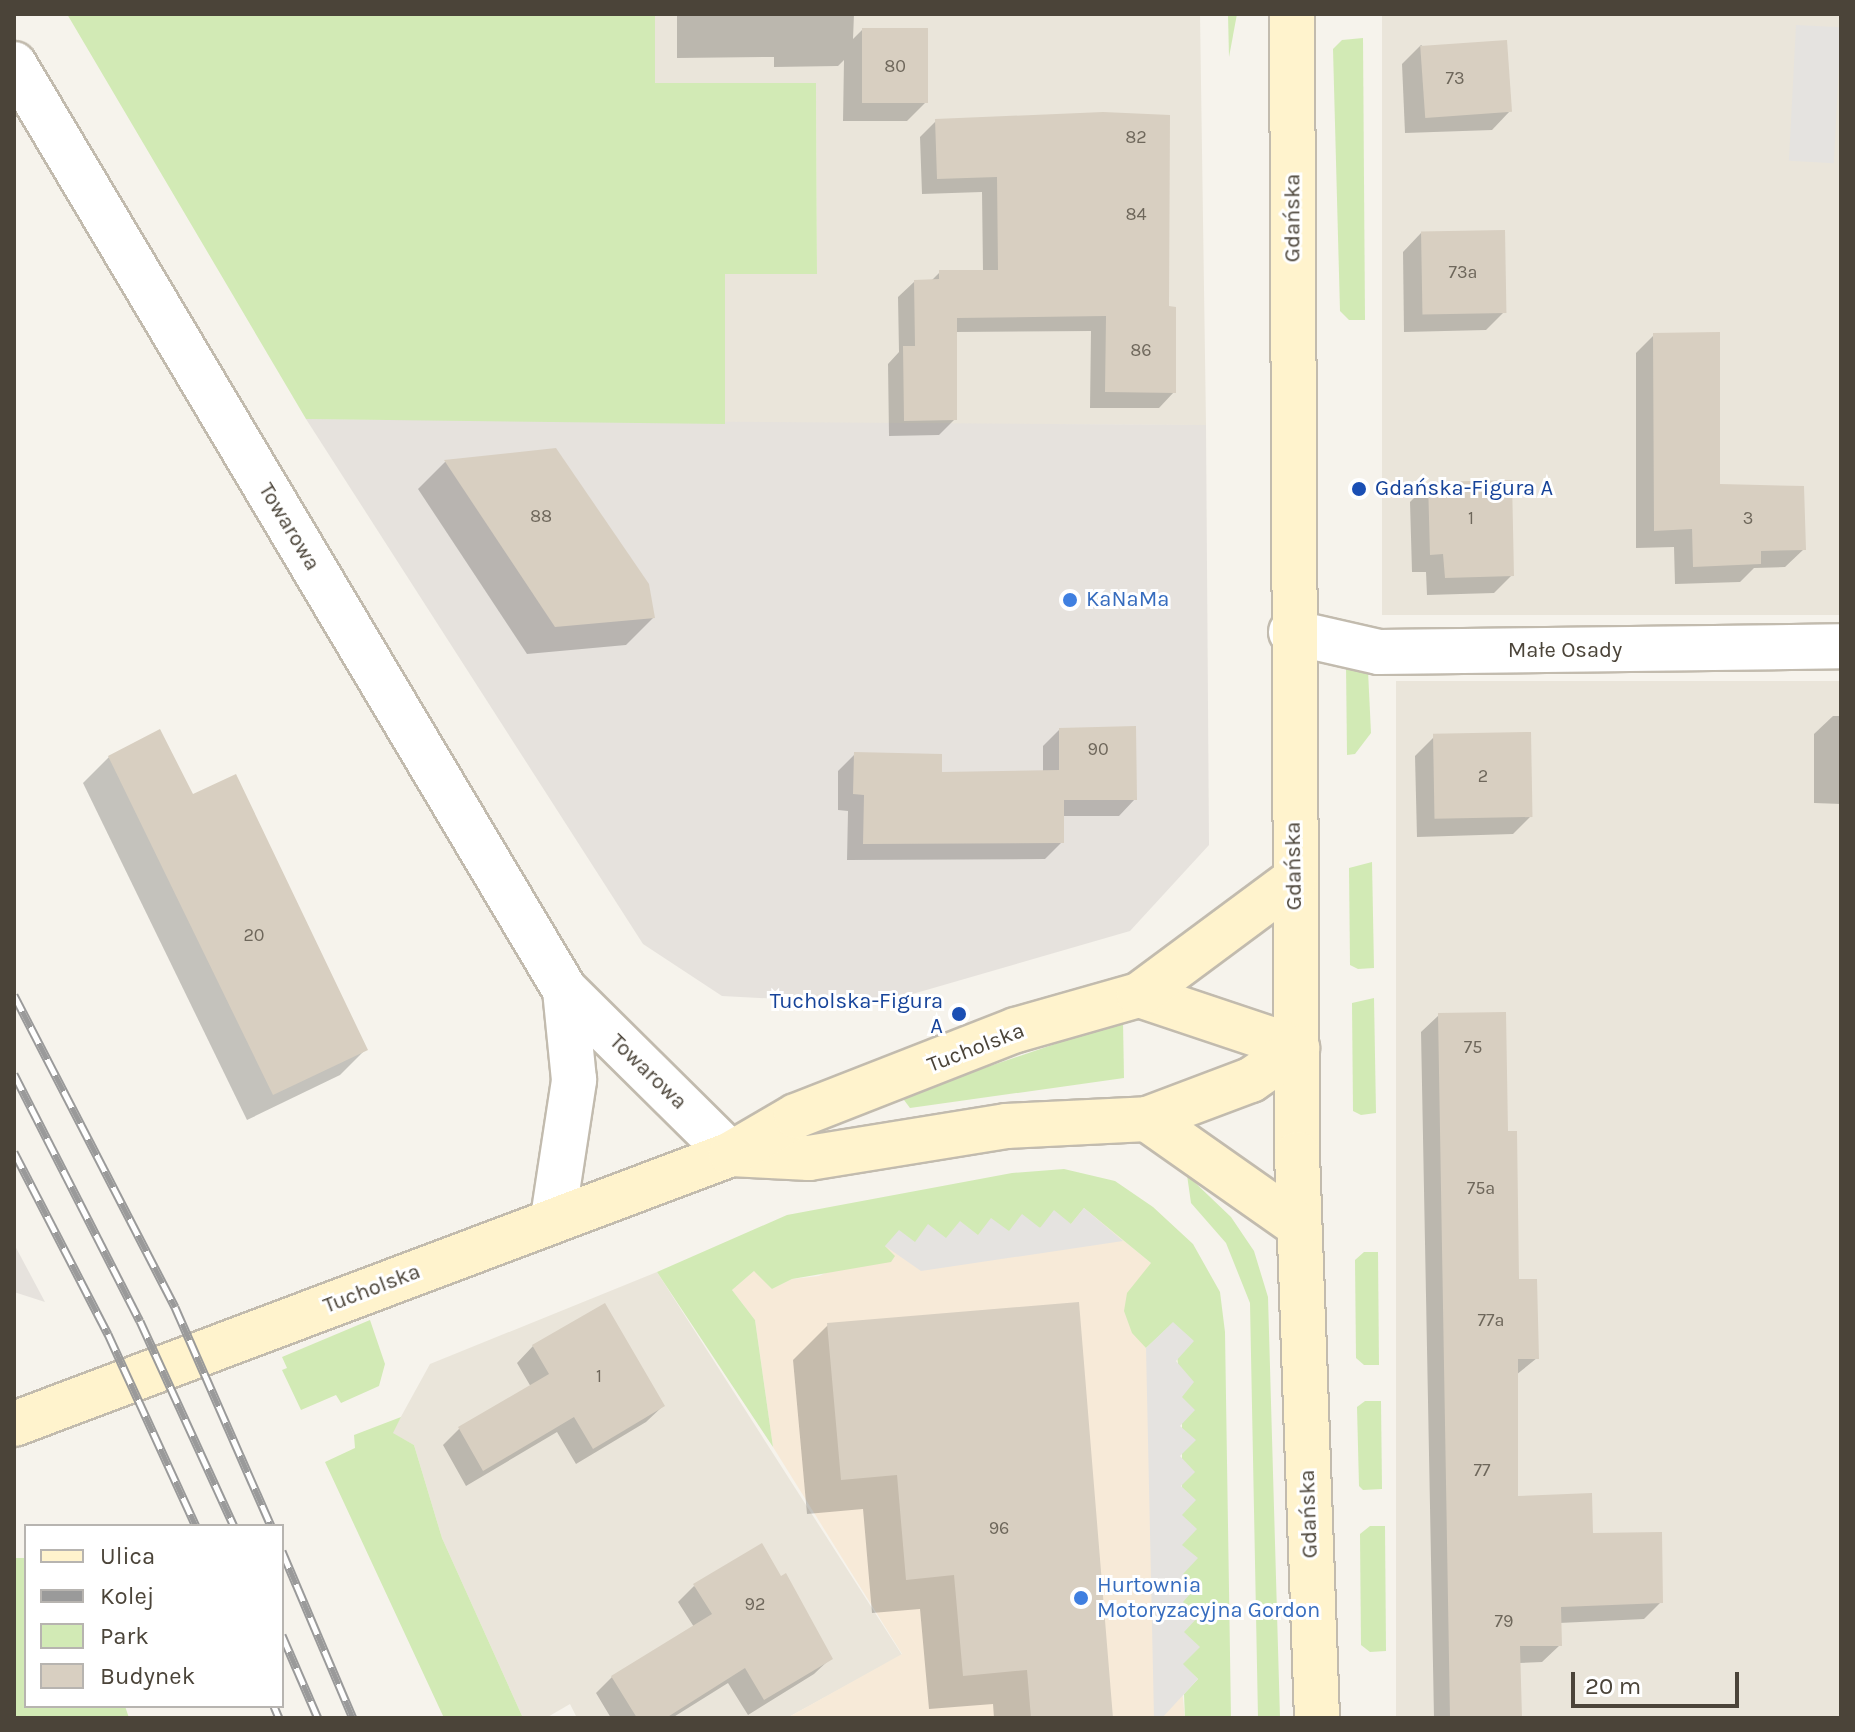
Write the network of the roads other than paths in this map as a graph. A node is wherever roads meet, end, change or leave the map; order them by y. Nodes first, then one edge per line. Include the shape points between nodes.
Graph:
1 (1292, 14) edge
2 (14, 64) edge
3 (1291, 632) junction
4 (1841, 646) edge
5 (1294, 880) junction
6 (565, 990) junction
7 (1139, 995) junction
8 (1297, 1048) junction
9 (1147, 1119) junction
10 (731, 1154) junction
11 (553, 1218) junction
12 (1298, 1225) junction
13 (14, 1424) edge
14 (1317, 1718) edge

1 - 3 main road, Gdańska
2 - 6 street, Towarowa
3 - 4 street, Małe Osady via 1379,652
3 - 5 main road, Gdańska
5 - 7 main road, Tucholska
5 - 8 main road, Gdańska
6 - 10 street, Towarowa
6 - 11 street, Towarowa via 574,1080
7 - 8 main road
7 - 10 main road, Tucholska via 1016,1030 796,1116
8 - 9 main road, Tucholska via 1251,1080
8 - 12 main road, Gdańska
9 - 10 main road, Tucholska via 1006,1126 809,1158
9 - 12 main road
10 - 11 main road, Tucholska
11 - 13 main road, Tucholska
12 - 14 main road, Gdańska

